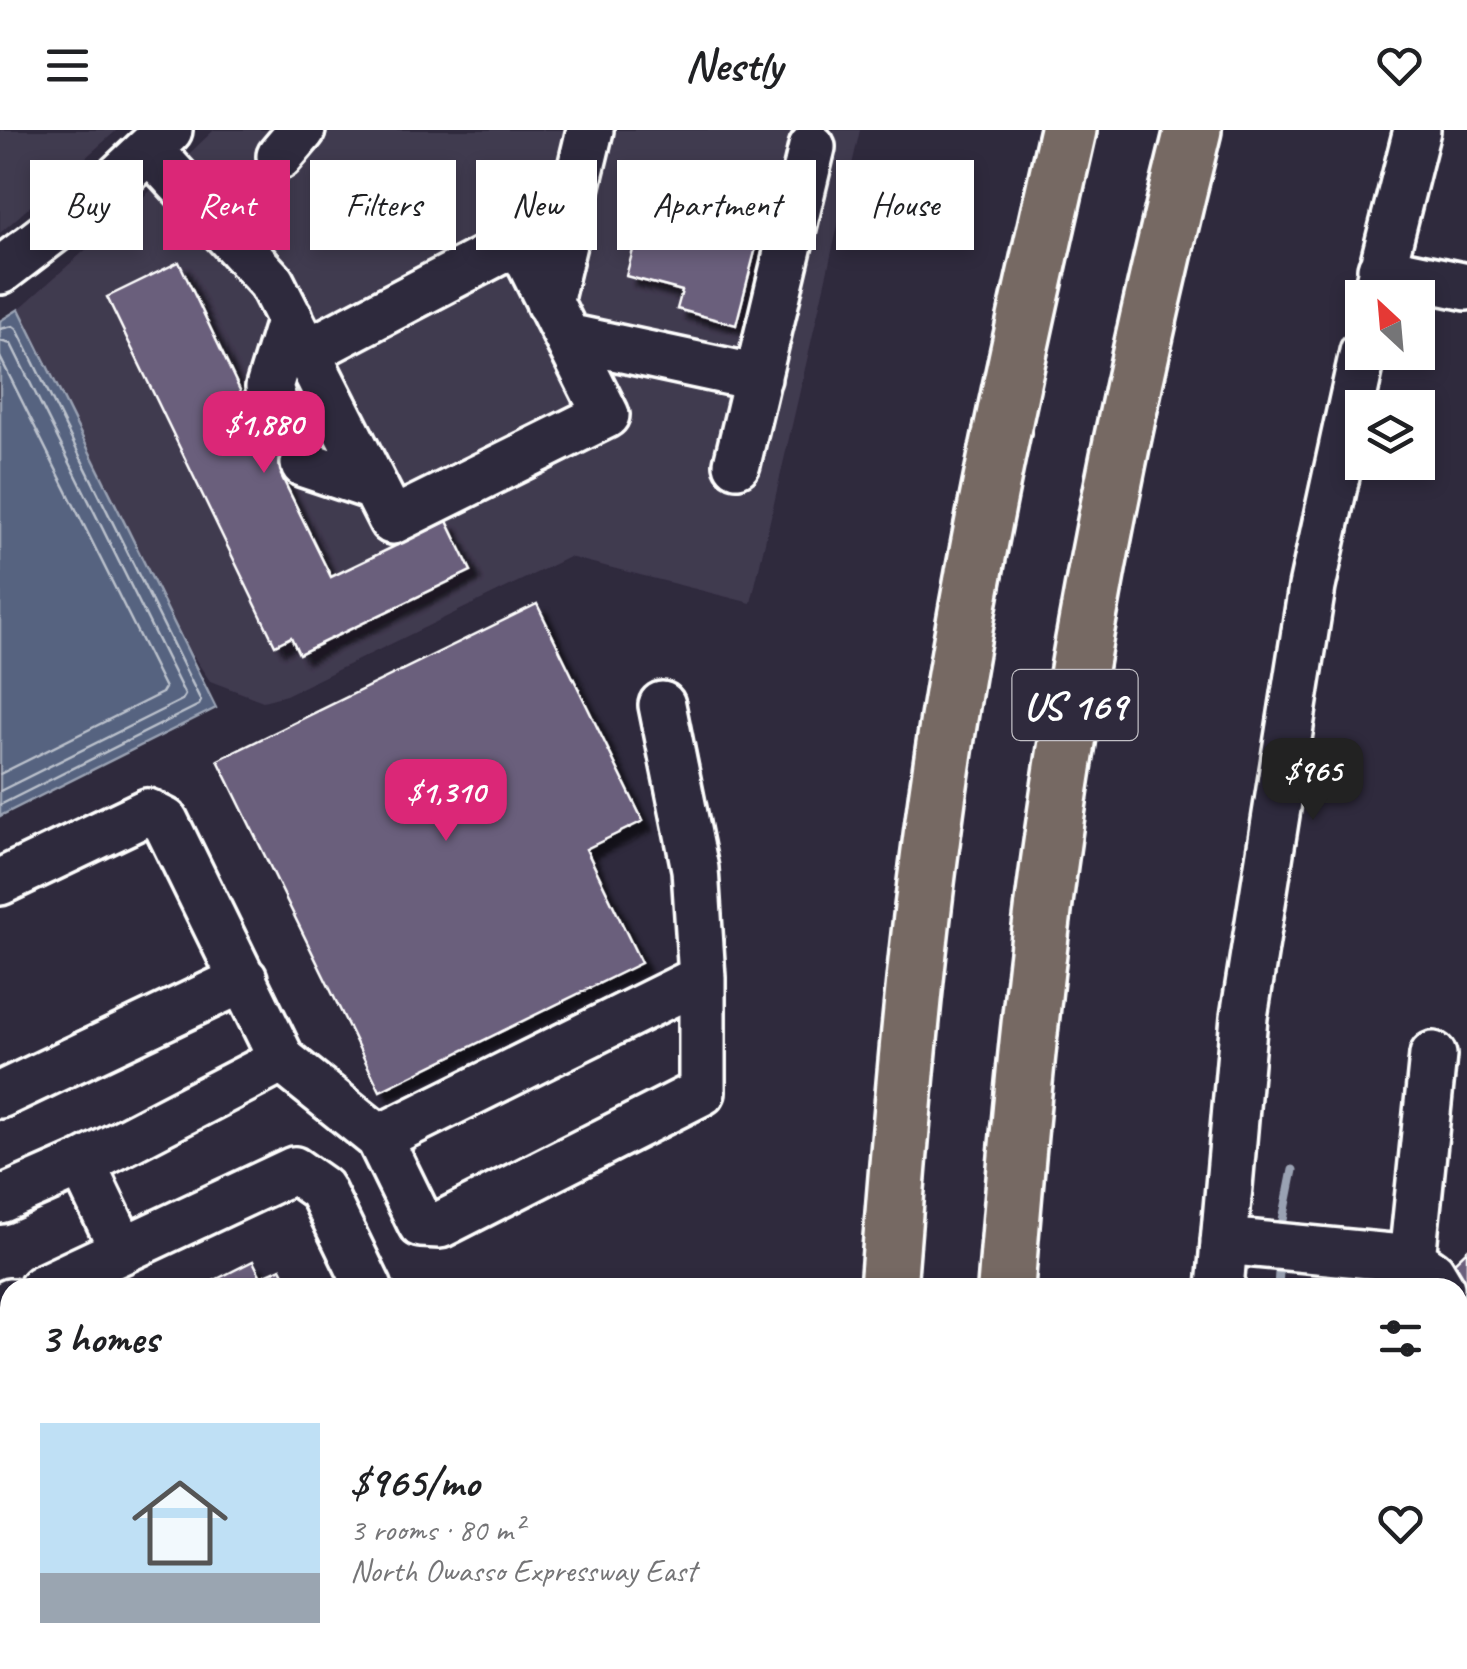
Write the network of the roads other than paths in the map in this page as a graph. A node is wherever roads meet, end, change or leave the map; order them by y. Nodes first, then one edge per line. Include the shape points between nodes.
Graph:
1 (590, 130) edge
2 (1068, 130) edge
3 (1193, 130) edge
4 (1417, 130) edge
5 (159, 139) edge
6 (812, 147) dead end
7 (0, 271) edge
8 (1379, 280) edge
9 (1435, 286) edge
10 (1467, 287) edge
11 (558, 320) junction
12 (299, 335) junction
13 (1359, 370) edge
14 (758, 378) junction
15 (272, 396) dead end
16 (304, 464) dead end
17 (737, 464) dead end
18 (373, 488) junction
19 (662, 705) dead end
20 (0, 882) edge
21 (702, 978) junction
22 (244, 980) junction
23 (1433, 1055) dead end
24 (282, 1060) junction
25 (0, 1095) edge
26 (379, 1138) junction
27 (82, 1164) junction
28 (0, 1200) edge
29 (1224, 1241) junction
30 (123, 1250) junction
31 (1426, 1273) edge
32 (63, 1278) edge
33 (364, 1278) edge
34 (889, 1278) edge
35 (1007, 1278) edge
36 (1221, 1278) edge

1 - 11 street
2 - 34 highway, US 169 via 959,660 932,836
3 - 35 highway, US 169 via 1118,463 1080,670 1023,1077
4 - 8 street
5 - 7 street via 101,194
5 - 12 street via 271,282
6 - 14 street
9 - 10 street
11 - 12 street via 518,242
11 - 14 street
11 - 18 street via 606,415 392,521
12 - 15 street via 269,387
12 - 18 street
13 - 29 street via 1312,587 1247,998
14 - 17 street
16 - 18 street
19 - 21 street via 694,870
20 - 22 street via 147,812 165,821
21 - 26 street
21 - 26 street via 702,1092 440,1226 421,1224
22 - 24 street
22 - 25 street
23 - 31 street
24 - 26 street
24 - 27 street
27 - 28 street
27 - 30 street
29 - 31 street
29 - 36 street
30 - 32 street
30 - 33 street via 294,1170 321,1189

